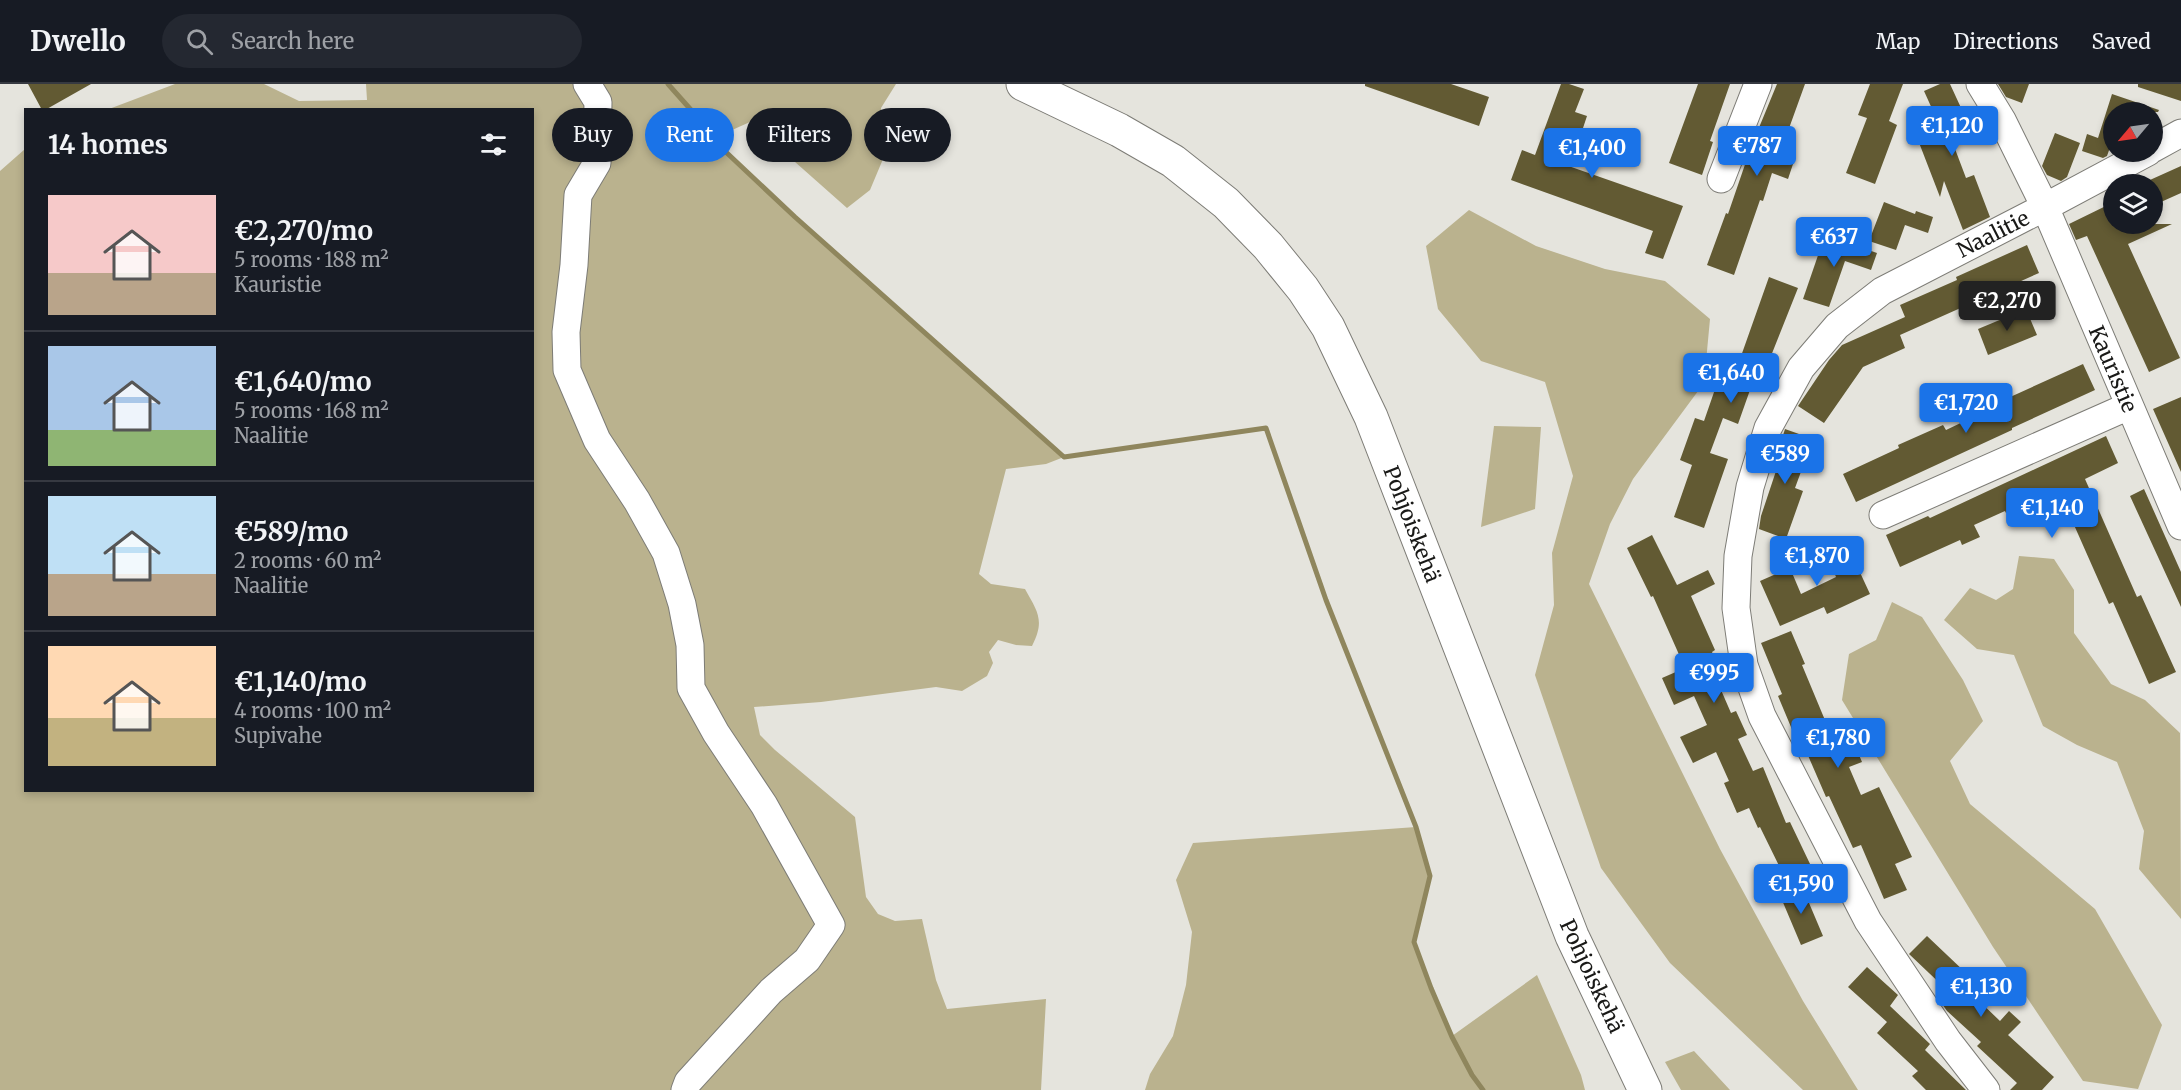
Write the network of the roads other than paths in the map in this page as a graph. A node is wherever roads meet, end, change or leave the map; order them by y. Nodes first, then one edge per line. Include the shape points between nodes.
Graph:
1 (587, 84) edge
2 (1023, 84) edge
3 (1758, 84) edge
4 (1980, 84) edge
5 (2181, 133) edge
6 (2163, 143) edge
7 (2129, 162) edge
8 (1721, 179) dead end
9 (2045, 207) junction
10 (2128, 406) junction
11 (1883, 515) dead end
12 (2181, 526) edge
13 (685, 1090) edge
14 (1645, 1090) edge
15 (1986, 1090) edge

1 - 13 street via 598,102 597,163 578,195 566,332 567,370 597,440 666,553 690,645 691,688 764,805 831,925 807,960 771,991
2 - 14 main road, Pohjoiskehä via 1173,161 1226,203 1268,246 1328,327 1371,417 1572,936
3 - 8 street
4 - 9 street, Kauristie
5 - 6 street
7 - 9 street, Naalitie
9 - 10 street, Kauristie
9 - 15 street, Naalitie via 1882,291 1838,326 1801,368 1768,428 1750,487 1738,556 1736,608 1744,665 1762,716 1868,921 1948,1041
10 - 11 street
10 - 12 street, Kauristie

